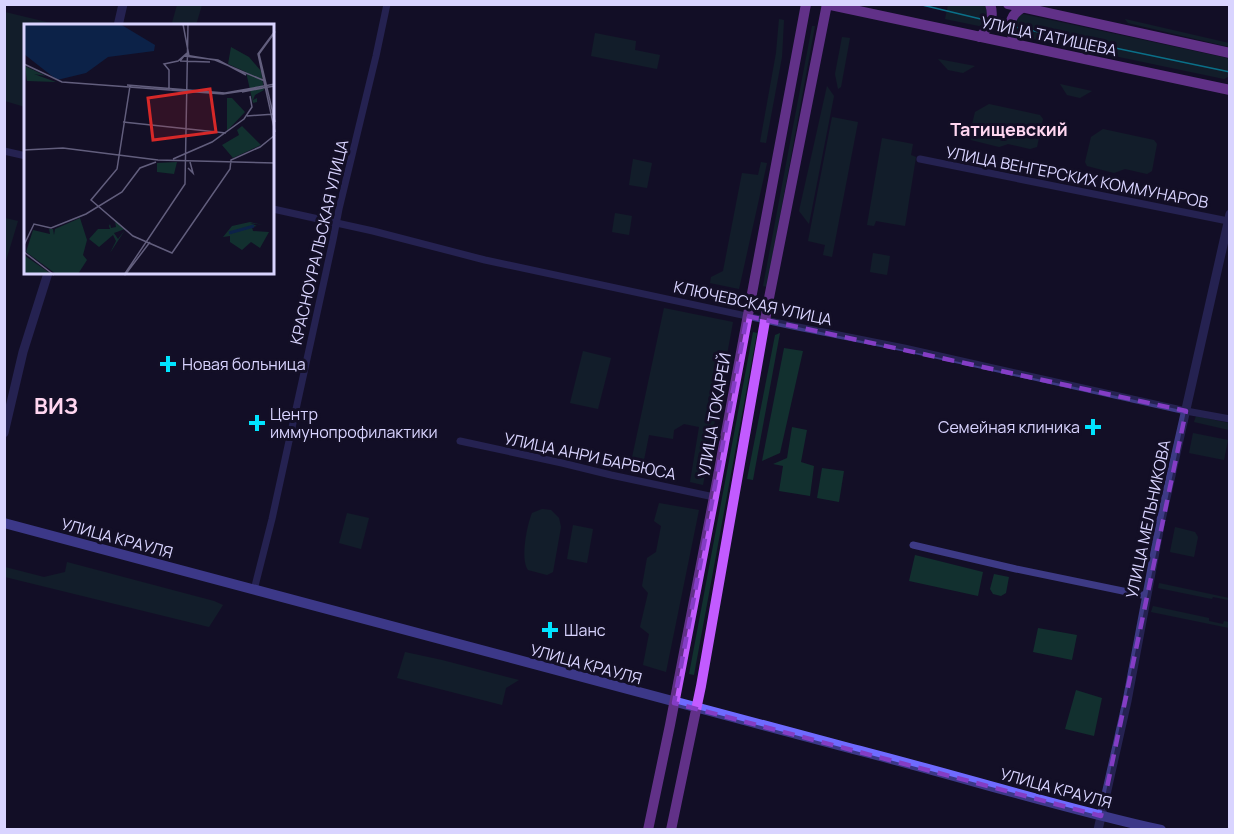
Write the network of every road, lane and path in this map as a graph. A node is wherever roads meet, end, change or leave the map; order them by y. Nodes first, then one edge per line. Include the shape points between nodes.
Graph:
1 (123, 4) edge
2 (387, 4) edge
3 (806, 4) edge
4 (826, 4) edge
5 (990, 4) edge
6 (1008, 4) edge
7 (1022, 8) junction
8 (118, 24) edge
9 (980, 37) junction
10 (1015, 44) junction
11 (1230, 53) edge
12 (1230, 90) edge
13 (4, 151) edge
14 (24, 156) edge
15 (920, 159) dead end
16 (274, 209) edge
17 (1229, 218) edge
18 (336, 222) junction
19 (48, 274) edge
20 (747, 316) junction
21 (765, 320) junction
22 (1186, 411) junction
23 (1230, 419) edge
24 (4, 433) edge
25 (460, 441) dead end
26 (714, 497) junction
27 (4, 523) edge
28 (913, 545) dead end
29 (254, 590) junction
30 (1147, 596) junction
31 (674, 703) junction
32 (696, 708) junction
33 (1101, 816) junction
34 (648, 830) edge
35 (671, 830) edge
36 (1098, 830) edge
37 (1161, 830) edge

1 - 8 street
2 - 18 street, КРАСНОУРАЛЬСКАЯ УЛИЦА
3 - 20 main road, УЛИЦА ТОКАРЕЙ
4 - 9 main road, УЛИЦА ТАТИЩЕВА
4 - 21 main road, УЛИЦА ТОКАРЕЙ
5 - 9 main road via 991,21
6 - 7 main road, УЛИЦА ТАТИЩЕВА
7 - 10 main road via 1015,12 1010,26
7 - 11 main road, УЛИЦА ТАТИЩЕВА
9 - 10 main road, УЛИЦА ТАТИЩЕВА
10 - 12 main road, УЛИЦА ТАТИЩЕВА
13 - 14 street
15 - 17 street, УЛИЦА ВЕНГЕРСКИХ КОММУНАРОВ
16 - 18 street, КЛЮЧЕВСКАЯ УЛИЦА
17 - 22 street, УЛИЦА МЕЛЬНИКОВА
18 - 20 street, КЛЮЧЕВСКАЯ УЛИЦА via 485,260
18 - 29 street, КРАСНОУРАЛЬСКАЯ УЛИЦА
19 - 24 street via 23,352
20 - 21 street, КЛЮЧЕВСКАЯ УЛИЦА
20 - 26 main road, УЛИЦА ТОКАРЕЙ
21 - 22 street, КЛЮЧЕВСКАЯ УЛИЦА
21 - 32 main road, УЛИЦА ТОКАРЕЙ
22 - 23 street, КЛЮЧЕВСКАЯ УЛИЦА
22 - 30 street, УЛИЦА МЕЛЬНИКОВА
25 - 26 street, УЛИЦА АНРИ БАРБЮСА
26 - 31 main road, УЛИЦА ТОКАРЕЙ
27 - 29 main road, УЛИЦА КРАУЛЯ
28 - 30 street
29 - 31 main road, УЛИЦА КРАУЛЯ
30 - 33 street, УЛИЦА МЕЛЬНИКОВА
31 - 32 main road, УЛИЦА КРАУЛЯ
31 - 34 main road, УЛИЦА ТОКАРЕЙ
32 - 33 main road, УЛИЦА КРАУЛЯ
32 - 35 main road, УЛИЦА ТОКАРЕЙ
33 - 36 street, УЛИЦА МЕЛЬНИКОВА
33 - 37 main road, УЛИЦА КРАУЛЯ

